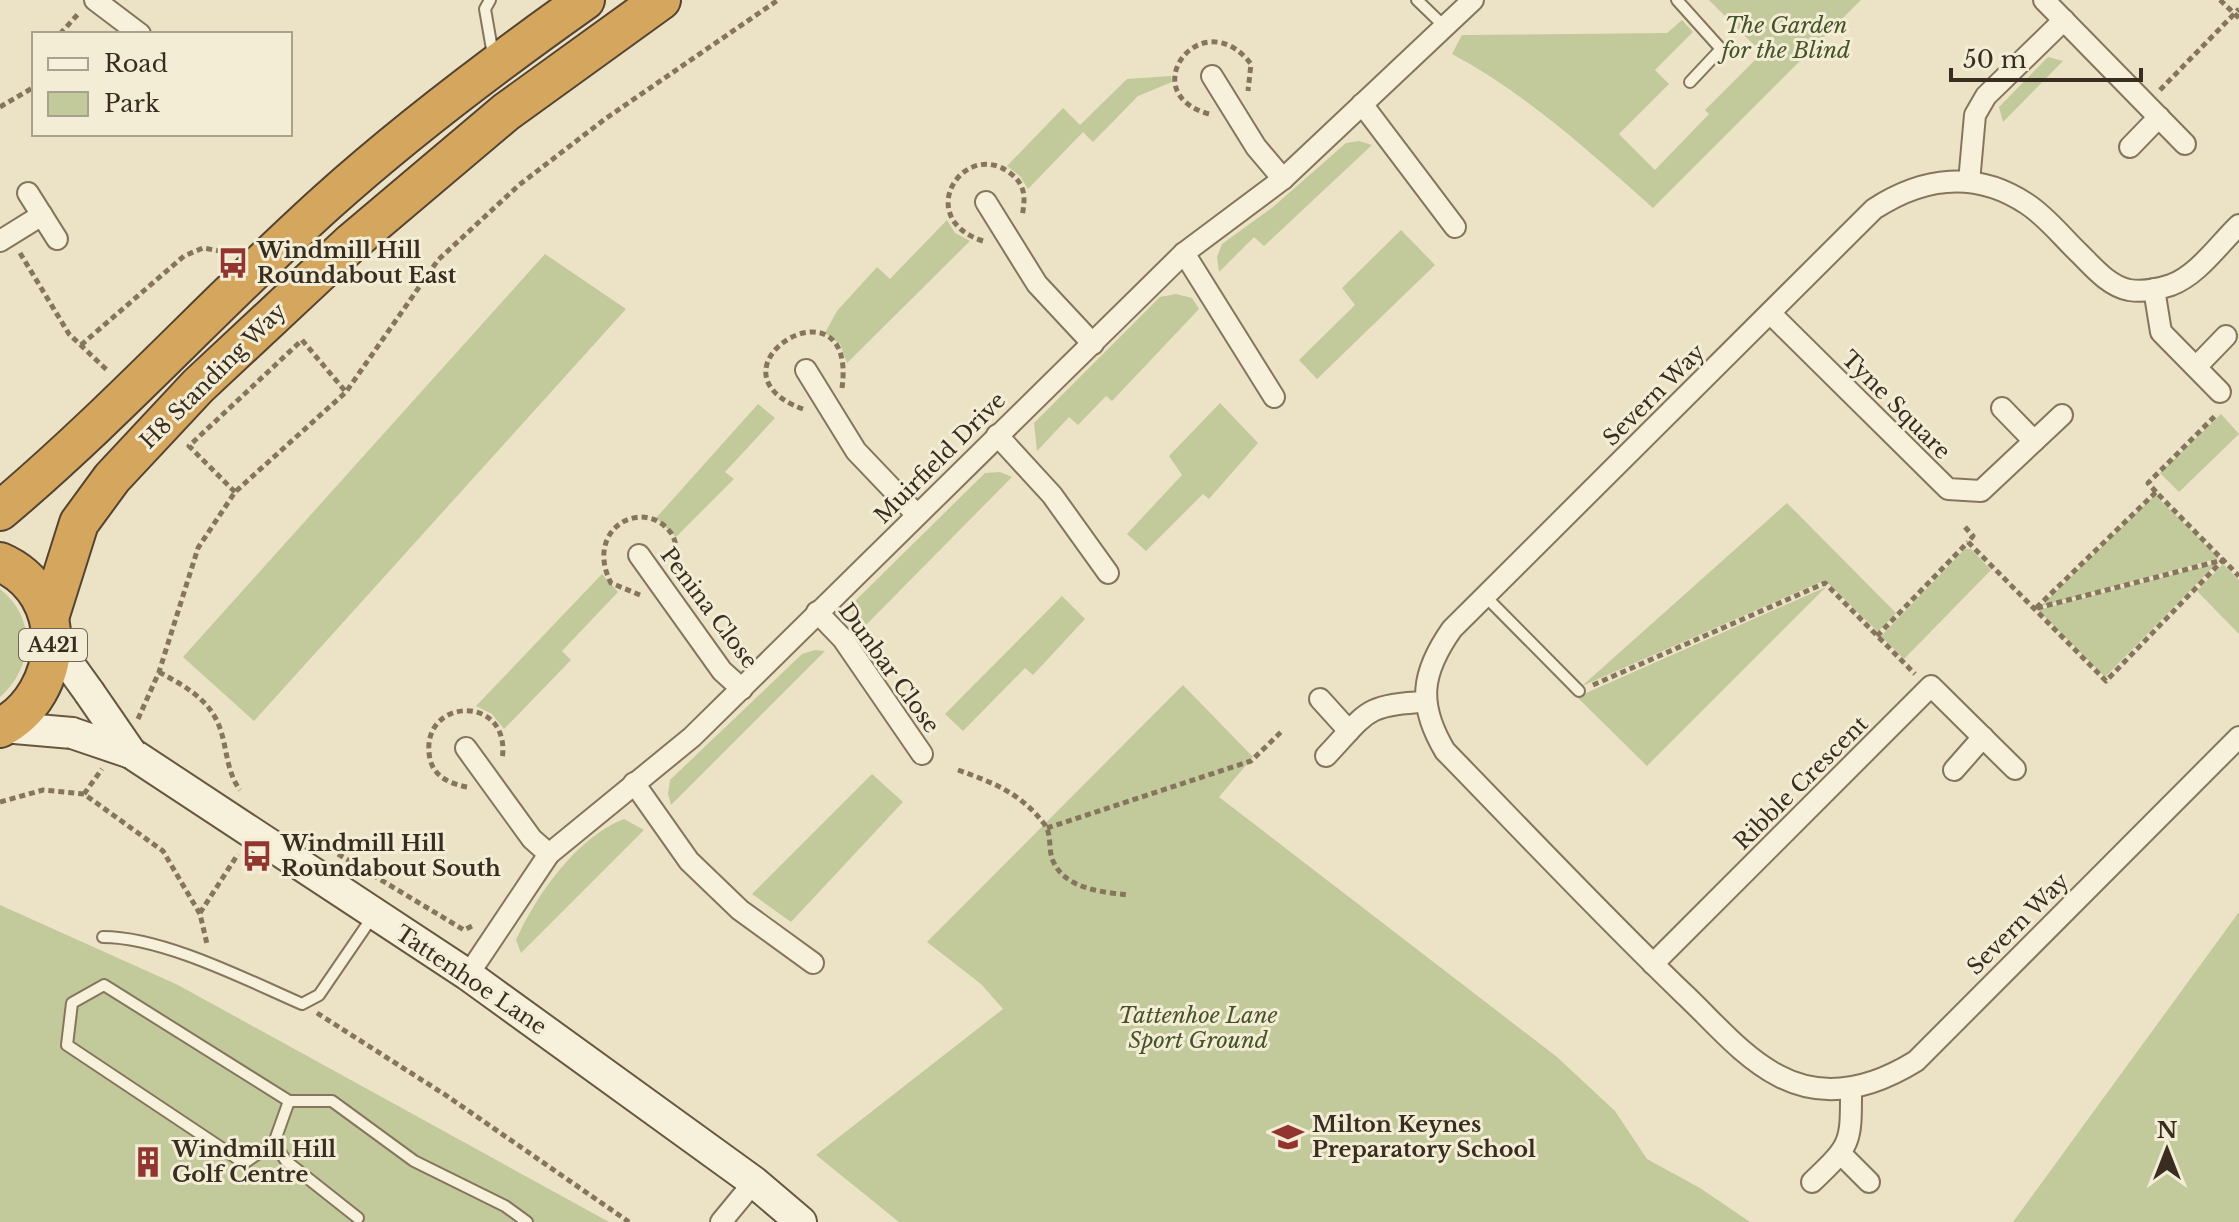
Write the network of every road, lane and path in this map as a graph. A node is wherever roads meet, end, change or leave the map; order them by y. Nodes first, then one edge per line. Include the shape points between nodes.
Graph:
1 (490, 0) edge
2 (585, 0) edge
3 (661, 0) edge
4 (778, 0) edge
5 (1417, 0) edge
6 (1473, 0) edge
7 (1677, 0) edge
8 (2044, 0) edge
9 (2220, 0) edge
10 (88, 6) edge
11 (2237, 14) edge
12 (2064, 20) junction
13 (1445, 27) junction
14 (62, 32) edge
15 (136, 32) edge
16 (494, 65) junction
17 (1212, 76) dead end
18 (1690, 82) dead end
19 (32, 88) edge
20 (2156, 94) dead end
21 (1247, 101) dead end
22 (1362, 104) junction
23 (0, 107) edge
24 (1221, 117) dead end
25 (2159, 117) junction
26 (2185, 144) dead end
27 (2130, 147) dead end
28 (1283, 179) junction
29 (1969, 182) junction
30 (28, 193) dead end
31 (986, 202) dead end
32 (42, 215) junction
33 (2239, 225) edge
34 (1455, 227) dead end
35 (1020, 229) dead end
36 (5, 238) edge
37 (57, 239) dead end
38 (995, 245) dead end
39 (220, 251) dead end
40 (1184, 253) junction
41 (2154, 289) junction
42 (1770, 313) junction
43 (2226, 336) dead end
44 (1093, 344) junction
45 (81, 345) junction
46 (2196, 367) junction
47 (806, 370) dead end
48 (112, 376) dead end
49 (346, 392) junction
50 (1274, 397) dead end
51 (841, 398) dead end
52 (2220, 402) joint
53 (2002, 408) dead end
54 (815, 413) dead end
55 (2062, 415) dead end
56 (997, 435) junction
57 (2034, 441) junction
58 (235, 492) junction
59 (2156, 492) junction
60 (0, 511) edge
61 (917, 515) junction
62 (1965, 527) dead end
63 (1968, 542) junction
64 (639, 555) dead end
65 (2223, 560) junction
66 (0, 562) edge
67 (1108, 573) dead end
68 (2239, 576) edge
69 (676, 581) dead end
70 (650, 596) dead end
71 (1486, 597) junction
72 (2035, 609) junction
73 (817, 612) junction
74 (51, 630) junction
75 (1877, 636) junction
76 (159, 672) junction
77 (1918, 678) dead end
78 (742, 689) junction
79 (1579, 691) joint
80 (1320, 699) dead end
81 (1425, 702) junction
82 (2, 727) edge
83 (1349, 731) junction
84 (1281, 732) dead end
85 (1983, 737) junction
86 (2239, 737) edge
87 (124, 746) junction
88 (466, 748) dead end
89 (922, 754) dead end
90 (1326, 756) dead end
91 (501, 767) dead end
92 (2015, 769) dead end
93 (958, 770) dead end
94 (1954, 770) dead end
95 (634, 783) junction
96 (477, 790) dead end
97 (84, 794) junction
98 (243, 795) dead end
99 (0, 802) edge
100 (1047, 828) junction
101 (252, 832) junction
102 (332, 850) dead end
103 (549, 854) junction
104 (1128, 895) dead end
105 (200, 914) junction
106 (374, 915) junction
107 (476, 924) dead end
108 (103, 937) dead end
109 (813, 963) dead end
110 (1653, 964) junction
111 (212, 965) junction
112 (468, 975) junction
113 (302, 1004) junction
114 (1851, 1089) junction
115 (289, 1101) junction
116 (274, 1143) junction
117 (1841, 1154) junction
118 (754, 1182) junction
119 (1812, 1182) dead end
120 (1869, 1182) dead end
121 (358, 1218) dead end
122 (520, 1220) edge
123 (629, 1222) edge
124 (721, 1222) edge
125 (801, 1222) edge

1 - 16 lane via 485,9
2 - 16 highway, H8 Standing Way
3 - 74 highway, H8 Standing Way / A421 via 482,132 351,243 198,386 112,478 79,523
4 - 49 path via 519,185 438,260
5 - 13 lane
6 - 13 street, Muirfield Drive
7 - 18 lane via 1721,49
8 - 12 street
9 - 11 path
10 - 14 path
10 - 15 street
11 - 20 path
12 - 25 street
12 - 29 street via 1980,106
13 - 22 street, Muirfield Drive
16 - 60 highway, H8 Standing Way via 328,201 80,442
17 - 28 street via 1256,147
19 - 23 path
21 - 24 path via 1251,64 1242,51 1230,41 1196,41 1182,52 1175,85 1194,110
22 - 28 street, Muirfield Drive
22 - 34 street
25 - 26 street
25 - 27 street
28 - 40 street, Muirfield Drive
29 - 41 street, Severn Way via 2002,190 2029,205 2106,279 2128,290
29 - 42 street, Severn Way via 1935,182 1902,191 1874,209
30 - 32 street
31 - 44 street via 1037,284
32 - 36 street
32 - 37 street
33 - 41 street via 2187,276
35 - 38 path via 1026,195 1019,180 1006,169 972,166 957,177 948,194 948,212 956,227
36 - 45 path
39 - 45 path via 203,248 184,256
40 - 44 street, Muirfield Drive
40 - 50 street
41 - 46 street via 2161,332
42 - 57 street, Tyne Square via 1948,489 1981,491
42 - 71 street, Severn Way
43 - 46 street
44 - 56 street, Muirfield Drive
45 - 48 path
46 - 52 street
47 - 61 street via 856,451
49 - 58 path
49 - 58 path via 302,340 189,446
51 - 54 path via 845,365 838,347 821,334 802,331 785,338 772,350 769,385 780,400
52 - 59 path via 2148,483
53 - 57 street
55 - 57 street, Tyne Square
56 - 61 street, Muirfield Drive
56 - 67 street via 1052,495
58 - 76 path via 198,548
59 - 65 path
59 - 72 path
61 - 73 street, Muirfield Drive
62 - 63 path via 1973,536
63 - 72 path
63 - 75 path
64 - 78 street, Penina Close via 722,671
65 - 68 path
65 - 72 path
65 - 72 path via 2106,681
66 - 74 highway, A421 via 35,589
69 - 70 path via 677,550 671,533 653,520 631,519 614,527 603,544 602,565 611,583
71 - 79 lane
71 - 81 street, Severn Way via 1437,651 1427,676
73 - 78 street, Muirfield Drive
73 - 89 street, Dunbar Close via 843,639
74 - 82 highway, A421 via 50,668 40,692
74 - 87 street, Tattenhoe Lane, bridge
75 - 77 path
75 - 79 path via 1825,583
76 - 87 path
76 - 98 path via 194,692 217,720 229,775
78 - 95 street, Muirfield Drive
80 - 83 street
81 - 83 street via 1372,708
81 - 110 street, Severn Way via 1431,728 1445,751
82 - 87 street, Tattenhoe Lane, bridge via 72,733
83 - 90 street
84 - 100 path via 1251,761
85 - 92 street, Ribble Crescent
85 - 94 street
85 - 110 street, Ribble Crescent via 1931,686
86 - 114 street, Severn Way via 1916,1061 1887,1079
87 - 97 path
87 - 101 street, Tattenhoe Lane
88 - 103 street via 532,839
91 - 96 path via 505,742 498,725 483,713 448,714 433,728 427,746 432,768 450,783
93 - 100 path via 1007,788
95 - 103 street, Muirfield Drive
95 - 109 street via 689,861 740,910
97 - 99 path via 43,790
97 - 105 path via 163,851
100 - 104 path via 1053,862 1067,878 1092,891
101 - 105 path
101 - 106 street, Tattenhoe Lane
102 - 107 path via 464,930
103 - 112 street, Muirfield Drive
105 - 111 path
106 - 112 street, Tattenhoe Lane
106 - 113 lane via 319,995
108 - 111 lane via 120,937
110 - 114 street, Severn Way via 1751,1058 1780,1077 1815,1088
111 - 113 lane
112 - 118 street, Tattenhoe Lane
113 - 123 path
114 - 117 street via 1851,1138
115 - 116 lane
115 - 116 lane via 104,985 72,1003 67,1045 244,1163
115 - 122 lane via 332,1101 414,1161
116 - 121 lane via 286,1161
117 - 119 street
117 - 120 street
118 - 124 street
118 - 125 street, Tattenhoe Lane

